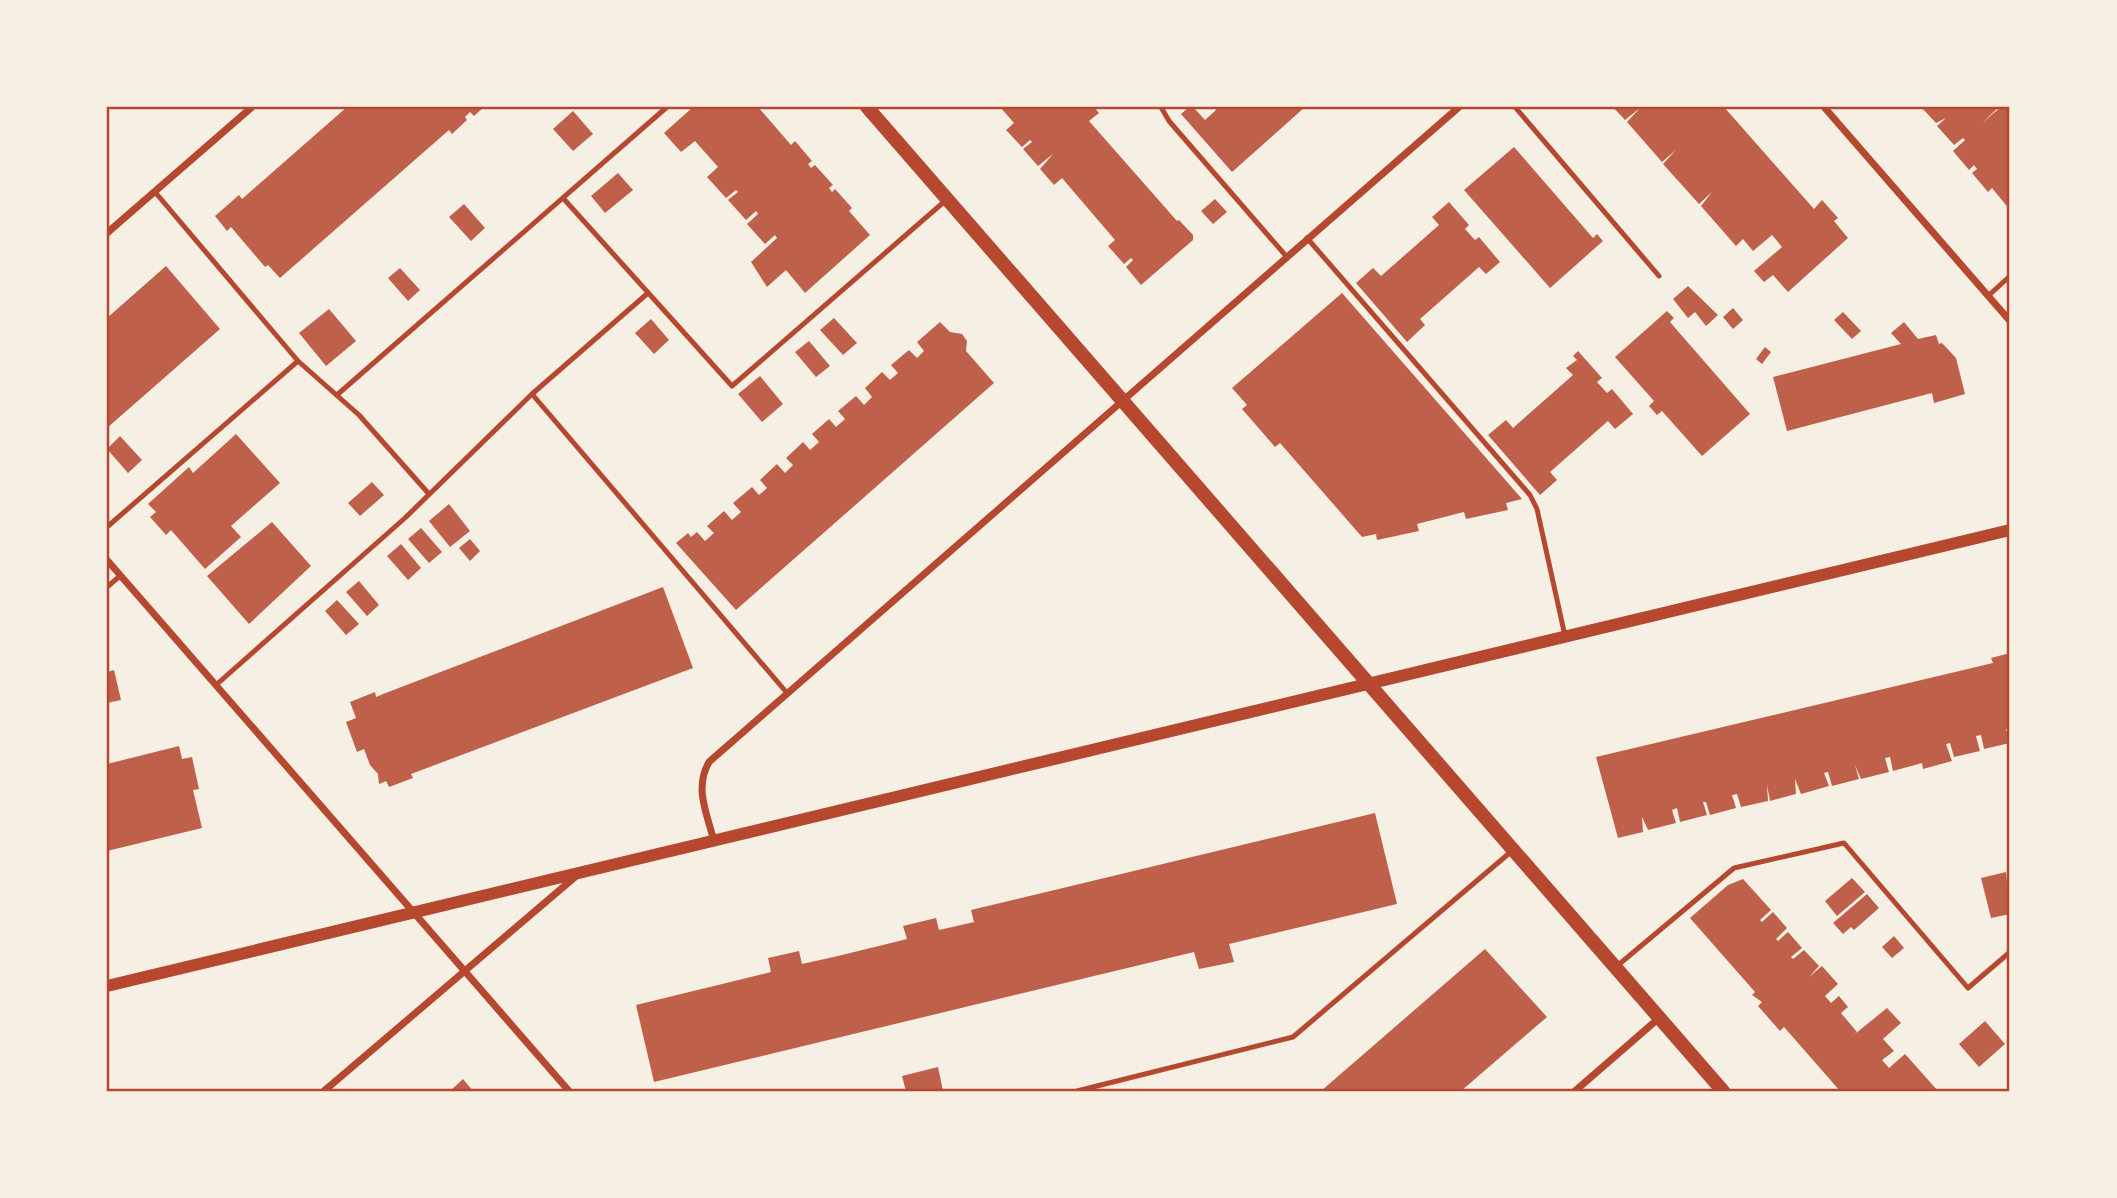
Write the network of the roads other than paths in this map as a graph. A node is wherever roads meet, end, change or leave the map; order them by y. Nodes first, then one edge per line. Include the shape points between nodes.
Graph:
1 (252, 107) edge
2 (667, 107) edge
3 (867, 107) edge
4 (1161, 107) edge
5 (1459, 107) edge
6 (1515, 107) edge
7 (1824, 107) edge
8 (155, 192) junction
9 (564, 198) junction
10 (947, 199) junction
11 (107, 233) edge
12 (1307, 238) junction
13 (1286, 256) junction
14 (1658, 276) dead end
15 (2010, 276) edge
16 (648, 293) junction
17 (1988, 296) junction
18 (2010, 321) edge
19 (298, 361) junction
20 (338, 394) junction
21 (532, 394) junction
22 (1122, 400) junction
23 (429, 494) junction
24 (107, 527) edge
25 (2010, 530) edge
26 (107, 560) edge
27 (120, 576) junction
28 (107, 587) edge
29 (1565, 636) junction
30 (1369, 683) junction
31 (216, 685) junction
32 (787, 692) junction
33 (714, 841) junction
34 (1513, 850) junction
35 (578, 874) junction
36 (413, 912) junction
37 (2010, 952) edge
38 (1615, 968) junction
39 (464, 971) junction
40 (107, 986) edge
41 (1659, 1017) junction
42 (324, 1091) edge
43 (569, 1091) edge
44 (1077, 1091) edge
45 (1575, 1091) edge
46 (1723, 1091) edge

1 - 8 street
2 - 9 lane
3 - 10 main road
4 - 13 lane
5 - 12 street
6 - 14 lane
7 - 17 street
8 - 11 street
8 - 19 lane
9 - 16 lane
9 - 20 lane
10 - 16 lane via 732,386
10 - 22 main road
12 - 13 street
12 - 29 lane via 1530,495
13 - 22 street
15 - 17 lane
16 - 21 lane
17 - 18 street
19 - 20 lane
19 - 24 lane
20 - 23 lane
21 - 23 lane
21 - 32 lane
22 - 30 main road
22 - 32 street
23 - 31 lane
25 - 29 street
26 - 27 street
27 - 28 lane
27 - 31 street
29 - 30 street
30 - 33 street
30 - 34 main road
31 - 36 street
32 - 33 street via 716,754 703,772 701,794
33 - 35 street
34 - 38 main road
34 - 44 lane via 1293,1037
35 - 36 street
35 - 39 street
36 - 39 street
36 - 40 street
37 - 38 lane via 1968,988 1844,843 1734,868
38 - 41 main road
39 - 42 street
39 - 43 street
41 - 45 street
41 - 46 main road

